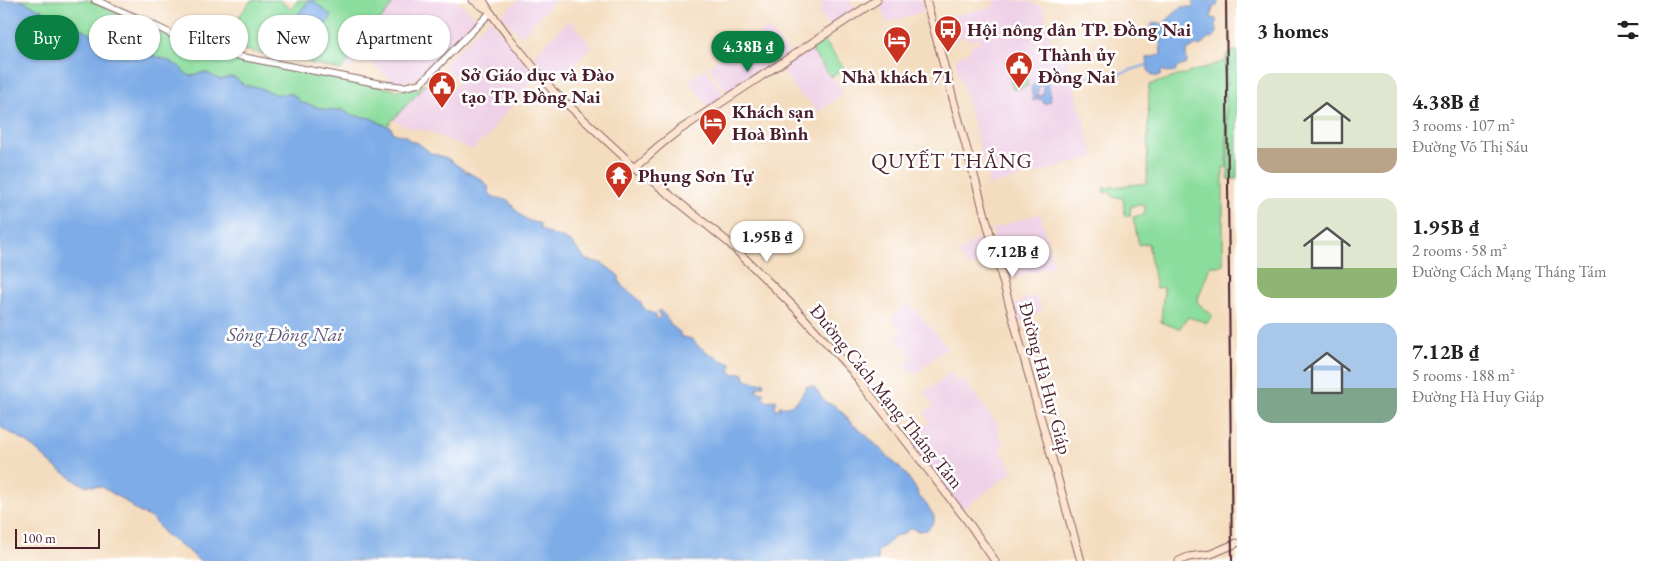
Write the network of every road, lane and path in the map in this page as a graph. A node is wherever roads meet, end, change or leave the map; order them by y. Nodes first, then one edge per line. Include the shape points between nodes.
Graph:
1 (95, 0) edge
2 (473, 0) edge
3 (483, 0) edge
4 (877, 0) edge
5 (926, 0) edge
6 (489, 11) junction
7 (635, 167) junction
8 (1237, 543) edge
9 (995, 561) edge
10 (1081, 561) edge
11 (1178, 561) edge

1 - 6 street via 202,49 404,87 421,83
2 - 6 main road, Đường Cách Mạng Tháng Tám
3 - 6 main road, Đường Cách Mạng Tháng Tám
4 - 7 main road via 678,131
5 - 10 main road, Đường Hà Huy Giáp
6 - 7 main road, Đường Cách Mạng Tháng Tám via 551,90
7 - 9 main road, Đường Cách Mạng Tháng Tám via 728,242 794,306 857,378
8 - 11 main road via 1212,554

